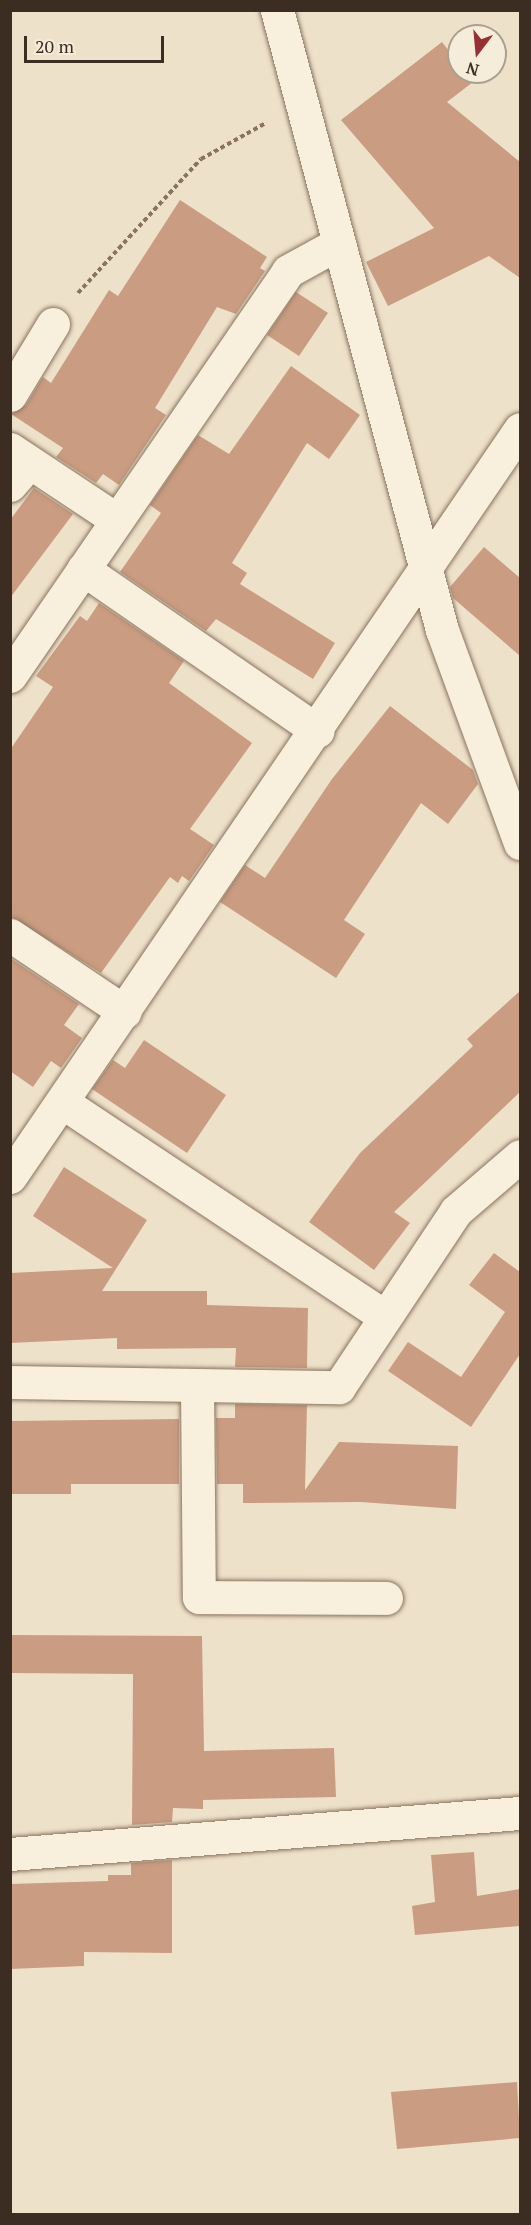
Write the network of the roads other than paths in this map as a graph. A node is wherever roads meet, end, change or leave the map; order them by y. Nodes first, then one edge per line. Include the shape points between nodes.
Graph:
1 (277, 10) edge
2 (339, 243) junction
3 (53, 324) road end
4 (10, 395) edge
5 (520, 429) edge
6 (17, 465) edge
7 (117, 520) junction
8 (83, 569) junction
9 (428, 571) junction
10 (10, 676) edge
11 (318, 731) junction
12 (520, 843) edge
13 (10, 935) edge
14 (125, 1012) junction
15 (62, 1102) junction
16 (520, 1156) edge
17 (10, 1177) edge
18 (384, 1316) junction
19 (10, 1382) edge
20 (197, 1385) junction
21 (386, 1598) dead end
22 (520, 1814) edge
23 (10, 1854) edge

1 - 2 street
2 - 7 street via 288,271
2 - 9 street
3 - 4 street
5 - 9 street
6 - 7 street
7 - 8 street
8 - 10 street
8 - 11 street
9 - 11 street
9 - 12 street via 442,630
11 - 14 street
13 - 14 street
14 - 15 street
15 - 17 street
15 - 18 street
16 - 18 street via 456,1211
18 - 20 street via 339,1387
19 - 20 street
20 - 21 street via 199,1597
22 - 23 street

